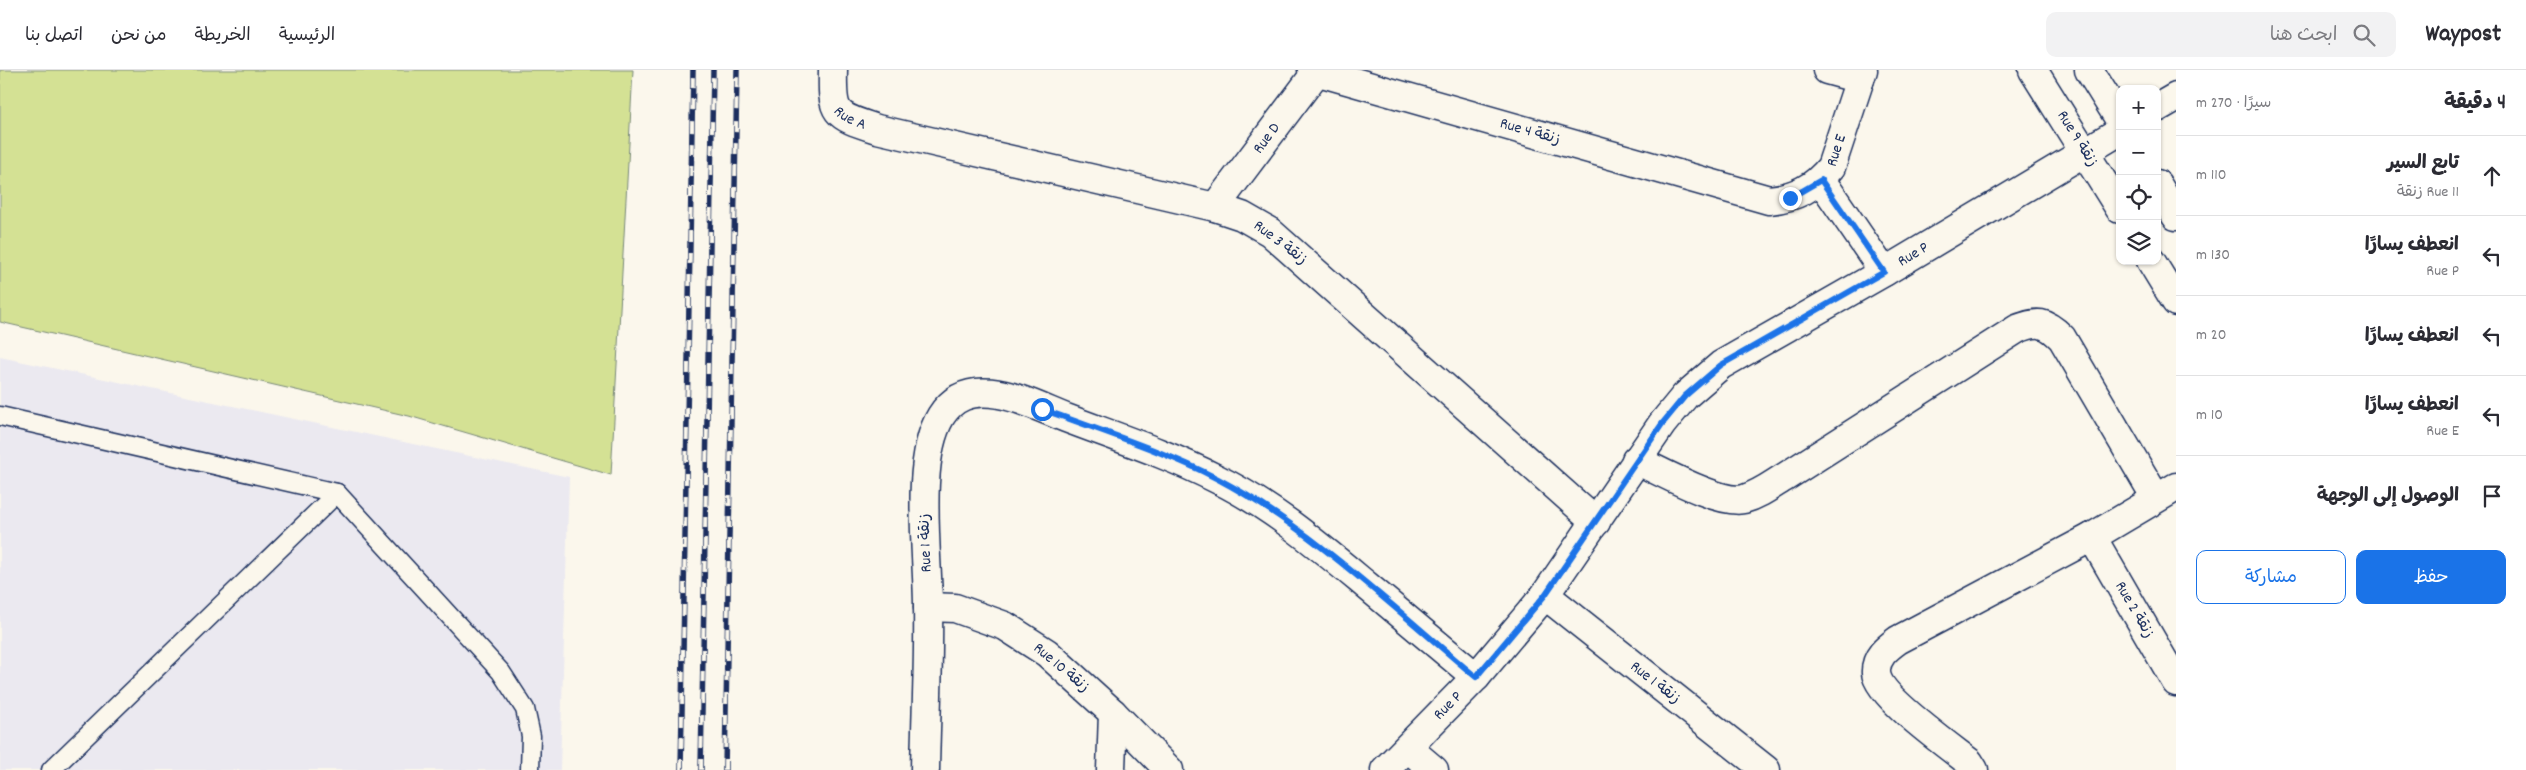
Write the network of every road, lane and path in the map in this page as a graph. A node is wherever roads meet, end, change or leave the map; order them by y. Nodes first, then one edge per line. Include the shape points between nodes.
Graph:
1 (833, 70) edge
2 (1827, 70) edge
3 (2033, 70) edge
4 (2089, 70) edge
5 (1316, 71) edge
6 (1861, 75) edge
7 (2176, 97) edge
8 (2161, 106) edge
9 (2116, 114) edge
10 (877, 129) joint
11 (2116, 133) edge
12 (2085, 152) junction
13 (1821, 180) junction
14 (2161, 191) edge
15 (1747, 195) joint
16 (2116, 202) edge
17 (1214, 206) junction
18 (2176, 216) edge
19 (2154, 265) edge
20 (1884, 272) junction
21 (2176, 302) edge
22 (0, 416) edge
23 (1636, 460) junction
24 (337, 493) junction
25 (2166, 493) edge
26 (1596, 522) junction
27 (2092, 537) junction
28 (1545, 595) junction
29 (928, 608) junction
30 (1476, 677) junction
31 (2176, 682) edge
32 (1113, 712) junction
33 (1408, 748) junction
34 (51, 770) edge
35 (530, 770) edge
36 (925, 770) edge
37 (1111, 770) edge
38 (1169, 770) edge
39 (1385, 770) edge
40 (1434, 770) edge
41 (1766, 770) edge
42 (1974, 770) edge

1 - 10 street, Rue A via 832,99 838,113
2 - 6 street
3 - 12 street, Rue 9 زنقة
4 - 9 street
5 - 15 street, Rue 4 زنقة
5 - 17 street, Rue D
6 - 13 street, Rue E via 1831,167
7 - 8 street
10 - 17 street, Rue 3 زنقة
11 - 12 street, Rue P
12 - 16 street, Rue 9 زنقة
12 - 20 street, Rue P
13 - 15 street, Rue E via 1790,198 1769,200
13 - 20 street
14 - 18 street
17 - 26 street, Rue 3 زنقة via 1242,216 1270,232
19 - 21 street
20 - 23 street, Rue P via 1721,365 1685,396
22 - 24 lane
23 - 25 street via 1706,492 1734,500 1743,499 1785,477 2016,329 2034,322 2051,327 2062,338
23 - 26 street, Rue P
24 - 34 lane
24 - 35 lane via 501,672 525,709 531,736
25 - 27 street
26 - 28 street, Rue P
27 - 31 street, Rue 2 زنقة
27 - 42 street via 1898,640 1881,654 1876,674 1882,689 1969,762
28 - 30 street, Rue P
28 - 41 street, Rue 1 زنقة
29 - 30 street, Rue 1 زنقة via 925,487 930,445 940,418 952,402 986,391 1143,446 1218,479 1264,506 1316,543
29 - 32 street, Rue 10 زنقة via 955,608 1006,626 1047,653
29 - 36 street, Rue 1 زنقة
30 - 33 street, Rue P
32 - 37 street
32 - 38 street, Rue 10 زنقة
33 - 39 street, Rue P
33 - 40 street

